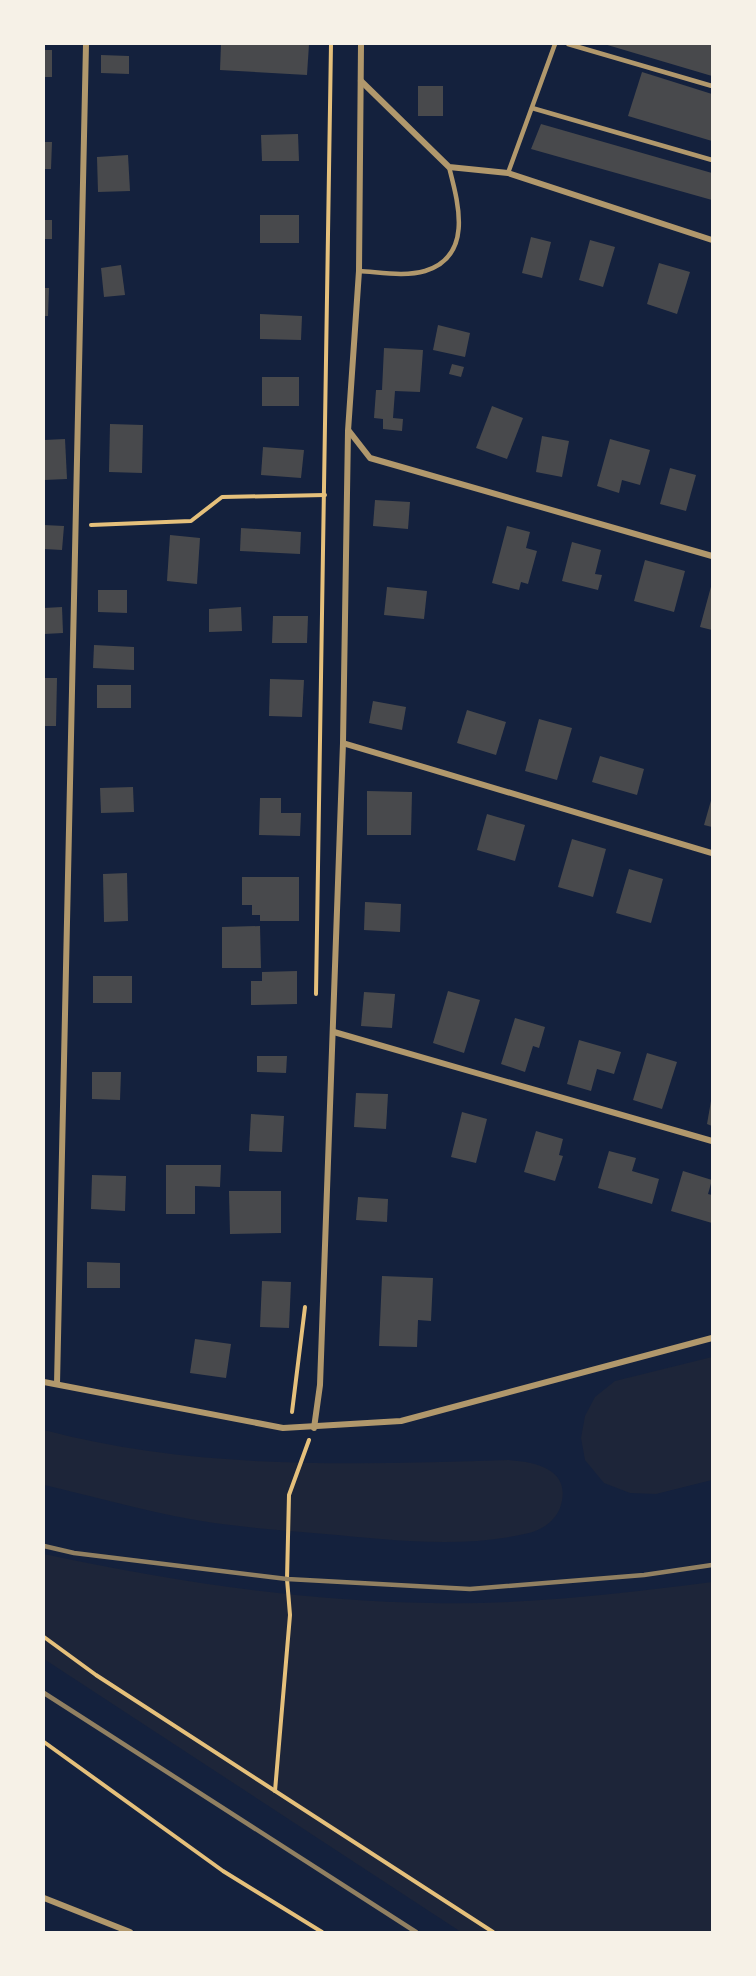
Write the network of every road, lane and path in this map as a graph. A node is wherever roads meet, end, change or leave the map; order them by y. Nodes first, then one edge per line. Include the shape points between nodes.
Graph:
1 (86, 44) edge
2 (331, 44) edge
3 (361, 44) edge
4 (555, 44) edge
5 (568, 44) edge
6 (361, 81) junction
7 (712, 86) edge
8 (532, 108) junction
9 (712, 160) edge
10 (449, 166) junction
11 (508, 173) junction
12 (712, 240) edge
13 (359, 271) junction
14 (348, 430) junction
15 (325, 495) junction
16 (76, 525) junction
17 (712, 556) edge
18 (344, 743) junction
19 (712, 854) edge
20 (315, 1005) dead end
21 (334, 1032) junction
22 (712, 1141) edge
23 (305, 1305) dead end
24 (712, 1338) edge
25 (44, 1382) edge
26 (57, 1384) junction
27 (283, 1428) junction
28 (314, 1428) junction
29 (44, 1637) edge
30 (44, 1742) edge
31 (275, 1791) junction
32 (44, 1898) edge
33 (130, 1932) edge
34 (322, 1932) edge
35 (493, 1932) edge

1 - 16 street
2 - 15 path
3 - 6 street
4 - 8 lane
5 - 7 lane
6 - 10 street
6 - 13 street
8 - 9 lane
8 - 11 lane
10 - 11 street
10 - 13 lane via 460,234 446,259 425,271
11 - 12 street
13 - 14 street
14 - 17 street via 370,458
14 - 18 street
15 - 16 path via 222,497 191,521
15 - 20 path
16 - 26 street
18 - 19 street
18 - 21 street
21 - 22 street
21 - 28 street via 320,1385
23 - 27 path via 295,1407
24 - 28 street via 401,1421
25 - 26 street
26 - 27 street
27 - 28 street
28 - 31 path via 289,1496 290,1615
29 - 31 path
30 - 34 path via 223,1871
31 - 35 path
32 - 33 street

